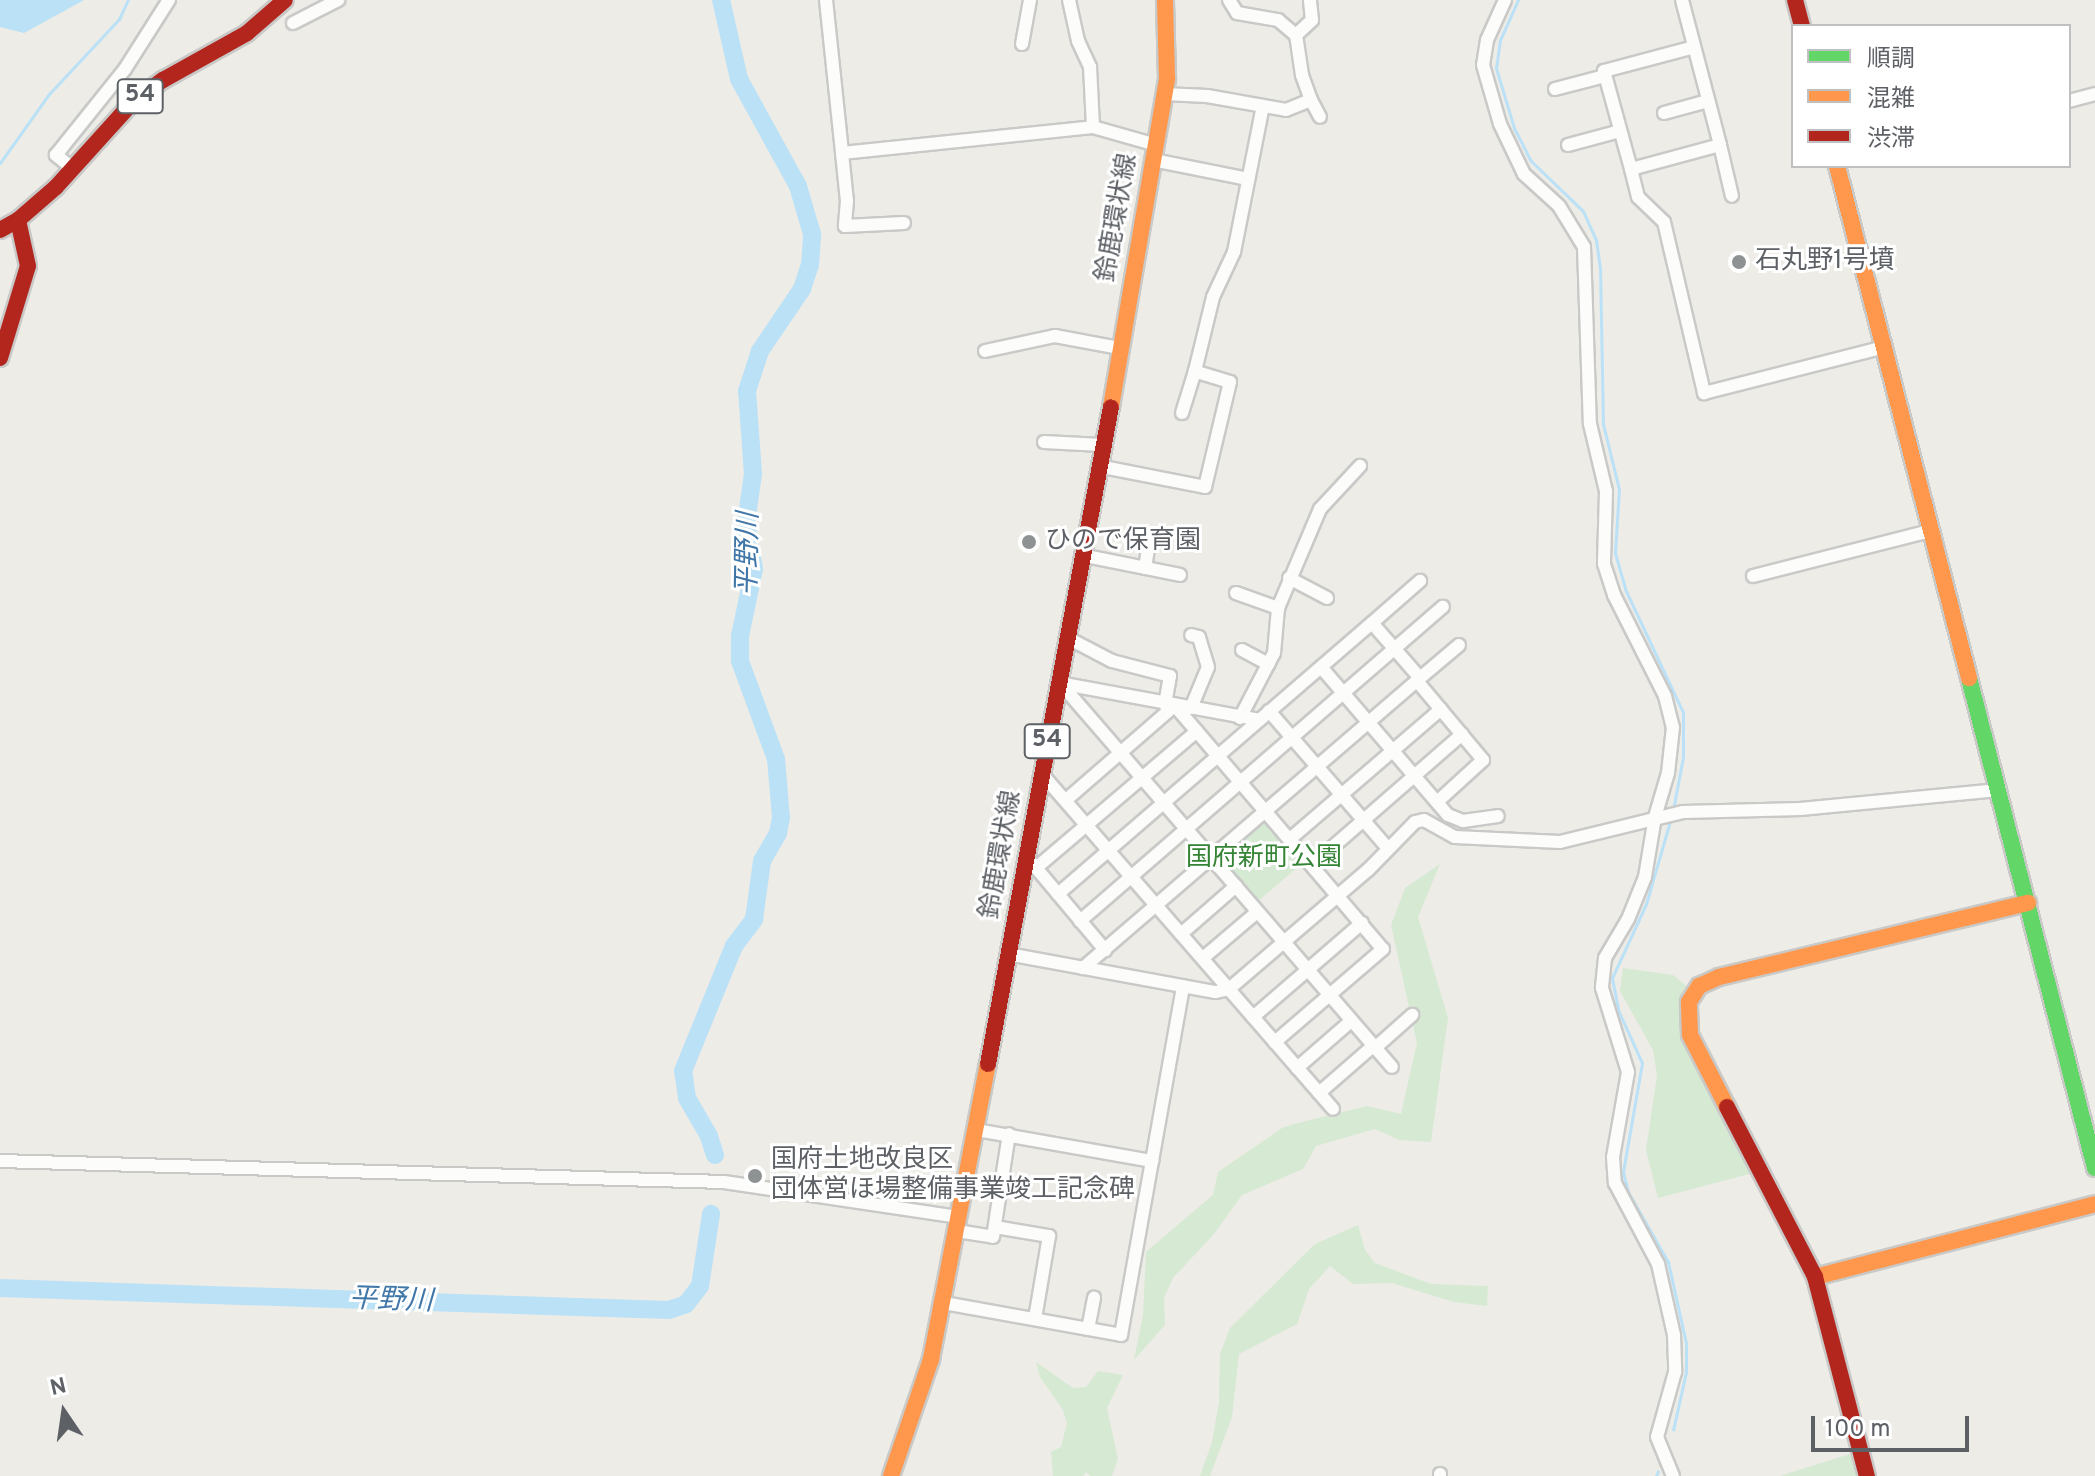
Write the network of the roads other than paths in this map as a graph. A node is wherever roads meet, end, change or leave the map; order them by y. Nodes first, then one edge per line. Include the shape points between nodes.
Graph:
1 (169, 0) edge
2 (285, 0) edge
3 (338, 0) edge
4 (826, 0) edge
5 (1030, 0) edge
6 (1069, 0) edge
7 (1165, 0) edge
8 (1229, 0) edge
9 (1310, 0) edge
10 (1505, 0) edge
11 (1682, 0) edge
12 (1795, 0) edge
13 (293, 23) dead end
14 (1801, 24) edge
15 (1296, 35) junction
16 (1022, 44) dead end
17 (1694, 47) junction
18 (1605, 76) junction
19 (1555, 89) dead end
20 (1164, 94) junction
21 (2095, 94) edge
22 (1311, 100) junction
23 (2071, 100) edge
24 (1708, 101) junction
25 (1263, 106) junction
26 (1664, 113) dead end
27 (1320, 117) dead end
28 (1093, 127) junction
29 (1620, 131) junction
30 (1568, 145) dead end
31 (1720, 145) junction
32 (842, 153) junction
33 (1154, 153) junction
34 (72, 168) junction
35 (1838, 168) edge
36 (1631, 169) junction
37 (1248, 179) junction
38 (1732, 196) dead end
39 (18, 220) junction
40 (904, 223) dead end
41 (0, 230) edge
42 (1884, 347) junction
43 (1120, 348) junction
44 (985, 351) dead end
45 (0, 358) edge
46 (1195, 371) junction
47 (1182, 413) dead end
48 (1044, 442) dead end
49 (1102, 445) junction
50 (1098, 466) junction
51 (1360, 466) dead end
52 (1930, 531) junction
53 (1149, 543) dead end
54 (1081, 555) junction
55 (1145, 568) junction
56 (1180, 575) dead end
57 (1753, 576) dead end
58 (1289, 578) junction
59 (1420, 581) dead end
60 (1236, 593) dead end
61 (1327, 598) dead end
62 (1443, 607) dead end
63 (1278, 608) junction
64 (1372, 623) junction
65 (1191, 635) dead end
66 (1066, 637) junction
67 (1459, 645) dead end
68 (1395, 649) junction
69 (1242, 650) dead end
70 (1268, 664) junction
71 (1321, 667) junction
72 (1418, 679) junction
73 (1060, 683) junction
74 (1343, 693) junction
75 (1172, 706) junction
76 (1191, 708) junction
77 (1441, 709) junction
78 (1265, 716) junction
79 (1240, 718) junction
80 (1369, 722) junction
81 (1197, 731) junction
82 (1462, 734) junction
83 (1292, 737) junction
84 (1393, 751) junction
85 (1121, 753) junction
86 (1219, 756) junction
87 (1317, 767) junction
88 (1041, 773) junction
89 (1414, 776) junction
90 (1142, 778) junction
91 (1240, 781) junction
92 (2000, 790) junction
93 (1341, 795) junction
94 (1066, 800) junction
95 (1437, 802) junction
96 (1164, 803) junction
97 (1265, 811) junction
98 (1498, 816) dead end
99 (1658, 817) junction
100 (1363, 820) junction
101 (1088, 825) junction
102 (1186, 828) junction
103 (1290, 839) junction
104 (1387, 847) junction
105 (1109, 850) junction
106 (1212, 858) junction
107 (1030, 864) junction
108 (1312, 865) junction
109 (1131, 876) junction
110 (1236, 886) junction
111 (1058, 894) junction
112 (1338, 895) junction
113 (2028, 903) junction
114 (1157, 905) junction
115 (1257, 912) junction
116 (1080, 921) junction
117 (1362, 923) junction
118 (1181, 934) junction
119 (1283, 942) junction
120 (1105, 950) junction
121 (1008, 954) junction
122 (1203, 958) junction
123 (1083, 968) junction
124 (1308, 970) junction
125 (1183, 986) junction
126 (1229, 989) junction
127 (1329, 995) junction
128 (1412, 1015) dead end
129 (1253, 1017) junction
130 (1351, 1021) junction
131 (1275, 1042) junction
132 (1374, 1047) junction
133 (1392, 1067) dead end
134 (1297, 1068) junction
135 (1319, 1093) junction
136 (1333, 1109) dead end
137 (976, 1130) junction
138 (1009, 1134) junction
139 (0, 1161) edge
140 (1152, 1161) junction
141 (2095, 1168) edge
142 (2095, 1204) edge
143 (958, 1224) junction
144 (995, 1227) junction
145 (1815, 1277) junction
146 (1094, 1298) dead end
147 (944, 1303) junction
148 (1035, 1319) junction
149 (1088, 1329) junction
150 (891, 1476) edge
151 (1673, 1476) edge
152 (1867, 1476) edge

1 - 34 street via 125,69 56,155
2 - 34 street, 54 via 247,33 138,97
3 - 13 street
4 - 32 street
5 - 16 street
6 - 28 street via 1090,67
7 - 20 street, 鈴鹿環状線 / 54
8 - 15 street via 1237,13 1278,20
9 - 15 street via 1312,20
10 - 99 street via 1487,40 1483,65 1500,124 1524,174 1559,206 1584,247 1590,424 1606,491 1604,564 1665,696 1673,727
11 - 17 street
12 - 14 street
15 - 22 street
17 - 18 street via 1604,71
17 - 24 street
18 - 19 street
18 - 29 street
20 - 25 street
20 - 33 street, 鈴鹿環状線 / 54
21 - 23 street
22 - 25 street via 1286,110
22 - 27 street
24 - 26 street
24 - 31 street
25 - 37 street
28 - 32 street
28 - 33 street
29 - 30 street
29 - 36 street
31 - 36 street
31 - 38 street
32 - 40 street via 845,226
33 - 37 street
33 - 43 street, 鈴鹿環状線 / 54
34 - 39 street, 54
35 - 42 street
36 - 42 street via 1638,197 1664,222 1704,393
37 - 46 street via 1234,252 1213,297
39 - 41 street
39 - 45 street via 28,266
42 - 52 street
43 - 44 street via 1055,336
43 - 49 street, 鈴鹿環状線 / 54
46 - 47 street
46 - 50 street via 1230,382 1205,487
48 - 49 street
49 - 50 street, 鈴鹿環状線 / 54
50 - 54 street, 鈴鹿環状線 / 54
51 - 58 street via 1320,509
52 - 57 street
52 - 92 street
53 - 55 street
54 - 55 street
54 - 66 street, 鈴鹿環状線 / 54
55 - 56 street
58 - 61 street
58 - 63 street
59 - 64 street
60 - 63 street
62 - 68 street
63 - 70 street via 1276,642
64 - 68 street
64 - 71 street
65 - 76 street via 1199,637 1208,667
66 - 73 street, 鈴鹿環状線 / 54
66 - 75 street via 1112,661 1170,676
67 - 72 street
68 - 72 street
68 - 74 street
69 - 70 street
70 - 79 street
71 - 74 street
71 - 78 street
72 - 77 street
72 - 80 street
73 - 75 street
73 - 85 street
73 - 88 street, 鈴鹿環状線 / 54
74 - 80 street
74 - 83 street
75 - 76 street
75 - 81 street
75 - 85 street
76 - 79 street
77 - 82 street
77 - 84 street
78 - 79 street
78 - 83 street
78 - 86 street
80 - 84 street
80 - 87 street
81 - 86 street
81 - 90 street
82 - 89 street
82 - 95 street via 1483,760
83 - 87 street
83 - 91 street
84 - 89 street
84 - 93 street
85 - 90 street
85 - 94 street
86 - 91 street
86 - 96 street
87 - 93 street
87 - 97 street
88 - 94 street
88 - 107 street, 鈴鹿環状線 / 54
89 - 95 street
89 - 100 street
90 - 96 street
90 - 101 street
91 - 97 street
91 - 102 street
92 - 99 street
92 - 113 street
93 - 100 street
93 - 103 street
94 - 101 street
95 - 98 street via 1456,819
96 - 102 street
96 - 105 street
97 - 103 street
97 - 106 street
99 - 104 street via 1560,842 1455,837 1424,820 1409,825
99 - 151 street via 1645,877 1605,958 1602,988 1628,1072 1613,1157 1615,1183 1658,1264 1674,1335 1675,1372 1657,1437
100 - 104 street
100 - 108 street
101 - 105 street
101 - 107 street
102 - 106 street
102 - 109 street
103 - 108 street
104 - 112 street
105 - 109 street
105 - 111 street
106 - 110 street
106 - 114 street
107 - 111 street
107 - 121 street, 鈴鹿環状線 / 54
108 - 112 street
109 - 114 street
109 - 116 street
110 - 115 street
110 - 118 street
111 - 116 street
112 - 117 street
112 - 119 street
113 - 141 street
113 - 145 street via 1719,977 1693,995 1687,1012 1690,1035
114 - 118 street
114 - 120 street
115 - 119 street
115 - 122 street
116 - 120 street
117 - 124 street
117 - 127 street via 1383,949
118 - 122 street
119 - 124 street
119 - 126 street
120 - 123 street
121 - 123 street
121 - 137 street, 鈴鹿環状線 / 54
122 - 126 street
123 - 125 street
124 - 127 street
124 - 129 street
125 - 126 street
125 - 140 street
126 - 129 street
127 - 130 street
127 - 131 street
128 - 132 street
129 - 131 street
130 - 132 street
130 - 134 street
131 - 134 street
132 - 133 street
132 - 135 street
134 - 135 street
135 - 136 street
137 - 138 street
137 - 143 street, 鈴鹿環状線 / 54
138 - 140 street
138 - 144 street
139 - 143 street via 724,1182
140 - 149 street via 1121,1335
142 - 145 street
143 - 144 street via 993,1237
143 - 147 street, 鈴鹿環状線 / 54
144 - 148 street via 1049,1236
145 - 152 street
146 - 149 street
147 - 148 street
147 - 150 street, 鈴鹿環状線 / 54
148 - 149 street

